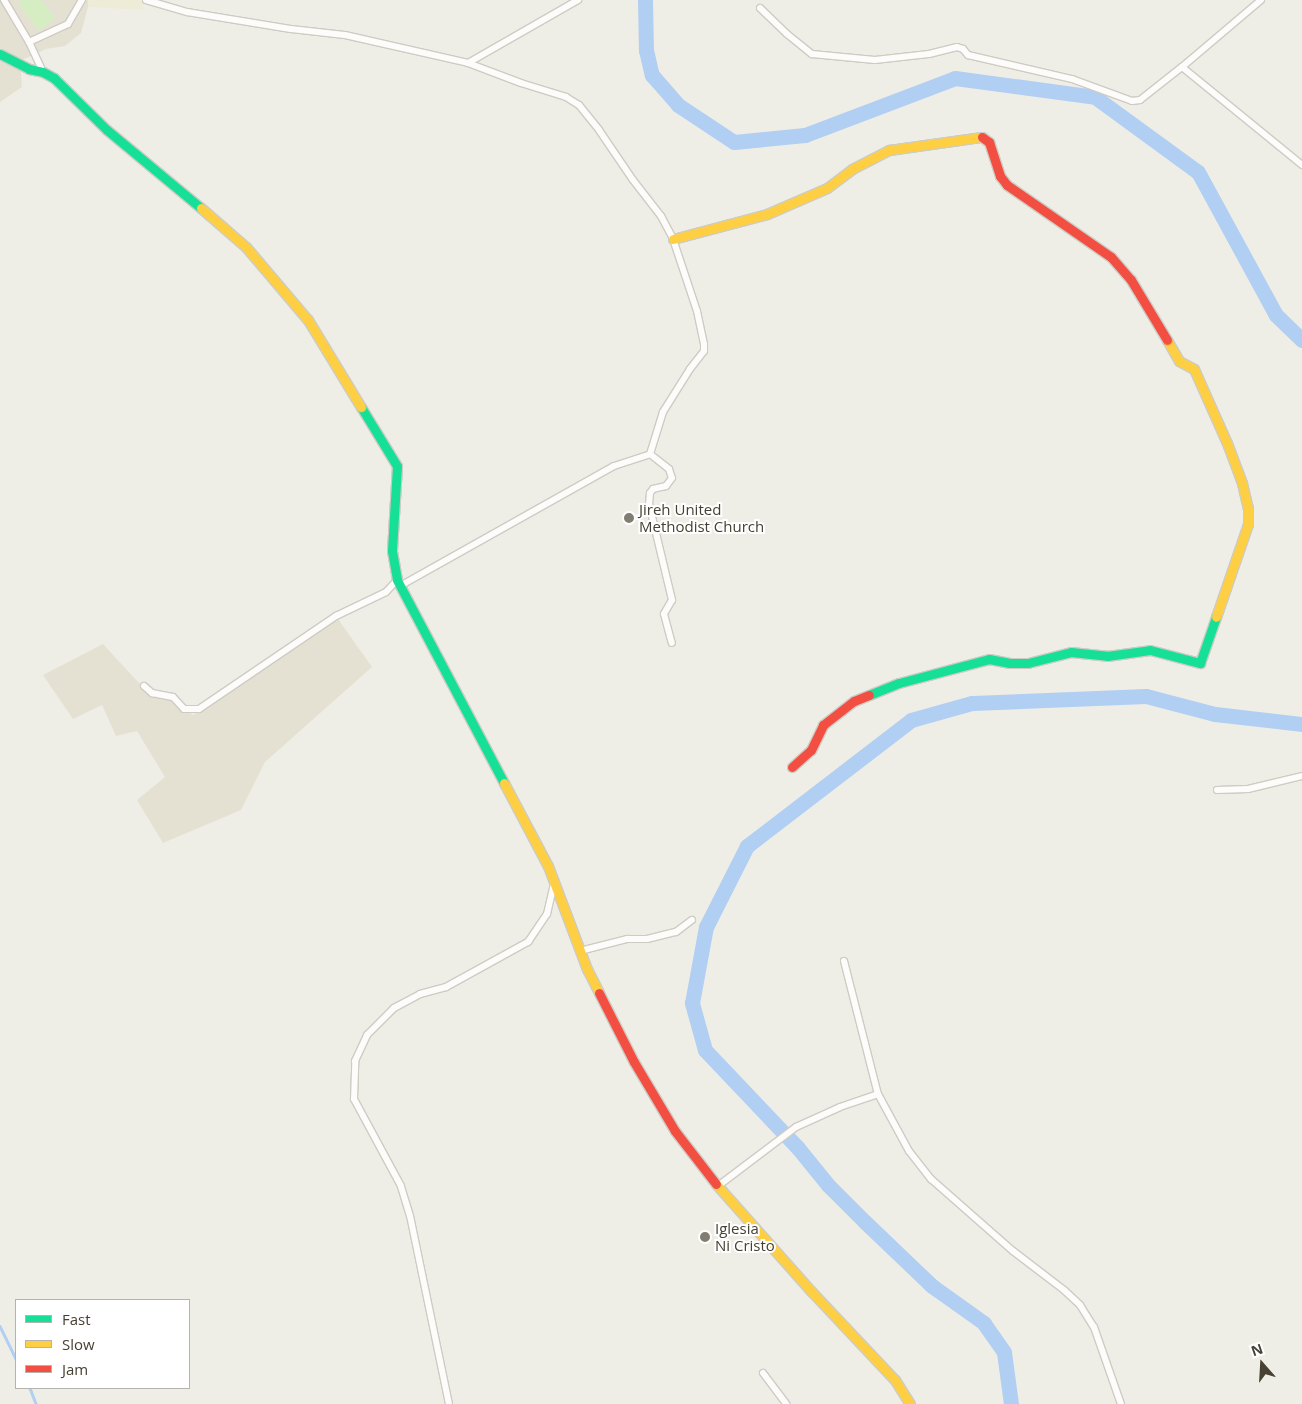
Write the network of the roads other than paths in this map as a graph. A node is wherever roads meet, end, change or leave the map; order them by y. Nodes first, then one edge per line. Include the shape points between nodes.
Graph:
1 (4, 0) edge
2 (82, 0) edge
3 (146, 0) edge
4 (578, 0) edge
5 (1261, 0) edge
6 (760, 8) dead end
7 (29, 42) junction
8 (0, 54) edge
9 (468, 63) junction
10 (1182, 67) junction
11 (43, 72) junction
12 (1302, 165) edge
13 (673, 239) junction
14 (650, 454) junction
15 (399, 583) junction
16 (672, 643) dead end
17 (144, 686) dead end
18 (792, 767) dead end
19 (1302, 776) edge
20 (1217, 790) dead end
21 (554, 884) junction
22 (692, 920) dead end
23 (580, 951) junction
24 (844, 961) dead end
25 (878, 1094) junction
26 (718, 1186) junction
27 (762, 1373) dead end
28 (449, 1404) edge
29 (786, 1404) edge
30 (910, 1404) edge
31 (1121, 1404) edge

1 - 7 street
2 - 7 street via 68,24
3 - 9 street via 187,12 345,35
4 - 9 street
5 - 10 street
6 - 10 street via 812,54 875,60 957,47 968,54 1072,79 1132,101 1140,100
7 - 11 street
8 - 11 street via 29,69
9 - 13 street via 566,97 579,105 661,216
10 - 12 street
11 - 15 street via 54,78 107,130 246,247 308,320 397,466 392,551
13 - 14 street via 697,311 704,351 662,412
13 - 18 street via 767,214 827,188 889,150 972,137 985,138 1000,176 1007,185 1110,257 1131,280 1179,361 1194,369 1230,451 1248,508 1248,524 1200,663 1150,650 1107,656 1071,652 1028,663 990,659 899,683 854,701 823,725 811,750
14 - 15 street via 614,466
14 - 16 street via 669,469 672,478 666,486 653,489 649,504 672,600 664,614
15 - 17 street via 336,616 198,709 184,709 173,698 152,693
15 - 21 street via 526,823
19 - 20 street via 1248,789
21 - 23 street
21 - 28 street via 547,914 528,942 446,987 420,994 394,1008 367,1035 355,1061 354,1099 401,1186 410,1216
22 - 23 street via 676,932 647,939 627,939
23 - 26 street via 602,1002 634,1062 675,1131
24 - 25 street
25 - 26 street via 796,1127
25 - 31 street via 908,1151 931,1179 1080,1305 1094,1327
26 - 30 street via 895,1380
27 - 29 street

